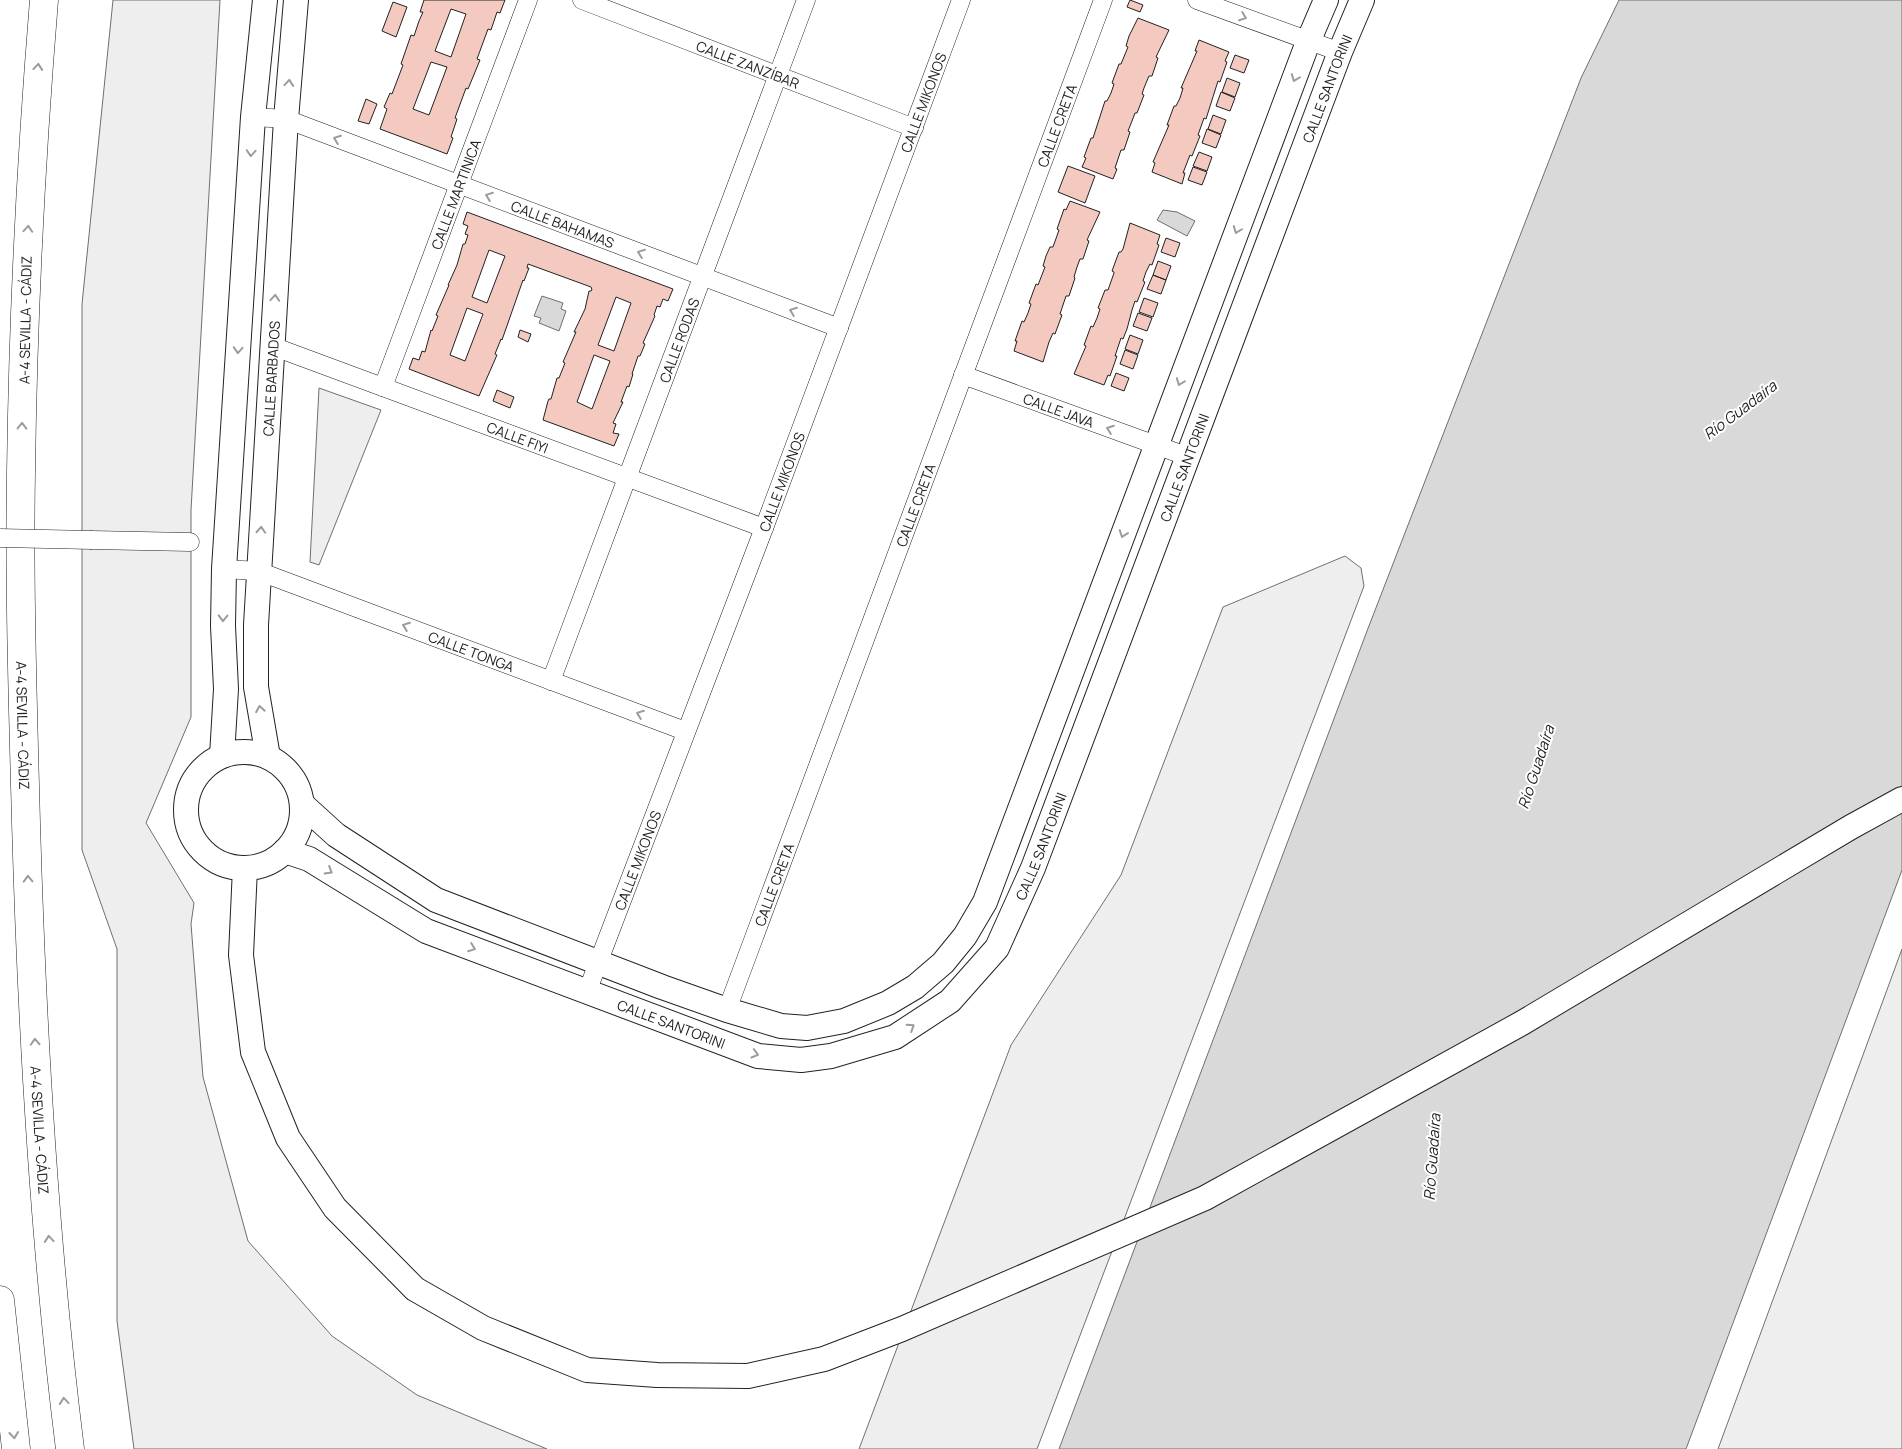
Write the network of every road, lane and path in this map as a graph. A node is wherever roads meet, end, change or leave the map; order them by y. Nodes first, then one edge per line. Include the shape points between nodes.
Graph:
1 (44, 0) edge
2 (265, 0) edge
3 (296, 0) edge
4 (528, 0) edge
5 (582, 0) edge
6 (806, 0) edge
7 (961, 0) edge
8 (1102, 0) edge
9 (1197, 0) edge
10 (1326, 0) edge
11 (1362, 0) edge
12 (1308, 42) junction
13 (1340, 52) junction
14 (779, 75) junction
15 (253, 117) junction
16 (286, 119) junction
17 (914, 128) junction
18 (459, 185) junction
19 (702, 276) junction
20 (838, 328) junction
21 (272, 346) junction
22 (963, 375) junction
23 (383, 387) junction
24 (1156, 445) junction
25 (1186, 456) junction
26 (627, 478) junction
27 (764, 528) junction
28 (0, 538) edge
29 (190, 542) dead end
30 (224, 569) junction
31 (258, 571) junction
32 (551, 680) junction
33 (686, 731) junction
34 (222, 756) junction
35 (268, 757) junction
36 (1902, 799) edge
37 (303, 805) junction
38 (285, 851) junction
39 (245, 868) junction
40 (599, 962) junction
41 (588, 992) junction
42 (727, 1010) junction
43 (0, 1300) edge
44 (16, 1449) edge
45 (70, 1449) edge

45 -> 1 highway, A-4 SEVILLA - CÁDIZ via 43,1173 30,946 23,702 21,475 26,249
2 - 15 street
16 -> 3 street, CALLE BARBADOS
4 - 18 street, CALLE MARTINICA
5 - 14 street, CALLE ZANZÍBAR
6 - 14 street, CALLE RODAS
7 - 17 street, CALLE MIKONOS
8 - 22 street, CALLE CRETA
9 -> 12 street
10 - 12 street
11 - 13 street, CALLE SANTORINI
12 - 13 street
12 -> 24 street
13 - 25 street, CALLE SANTORINI
14 - 17 street, CALLE ZANZÍBAR
14 - 19 street, CALLE RODAS
15 - 16 street, CALLE BAHAMAS
15 -> 30 street
18 -> 16 street, CALLE BAHAMAS
21 -> 16 street, CALLE BARBADOS
17 - 20 street, CALLE MIKONOS
19 -> 18 street, CALLE BAHAMAS
18 - 23 street, CALLE MARTINICA
20 -> 19 street, CALLE BAHAMAS
19 - 26 street, CALLE RODAS
20 - 27 street, CALLE MIKONOS
21 - 23 street, CALLE FIYI
31 -> 21 street, CALLE BARBADOS
24 -> 22 street, CALLE JAVA
22 - 42 street, CALLE CRETA
23 - 26 street, CALLE FIYI
24 - 25 street, CALLE JAVA
24 -> 42 street via 985,902 965,936 943,963 915,987 888,1003 844,1021 808,1028 782,1026
41 -> 25 street, CALLE SANTORINI via 758,1056 801,1060 831,1056 895,1037 950,1001 998,948 1033,868
26 - 27 street, CALLE FIYI
26 - 32 street, CALLE RODAS
27 - 33 street, CALLE MIKONOS
28 - 29 street, bridge
30 - 31 street, CALLE TONGA
30 -> 34 street via 226,689
32 -> 31 street, CALLE TONGA
35 -> 31 street, CALLE BARBADOS via 256,687
33 -> 32 street, CALLE TONGA
33 - 40 street, CALLE MIKONOS
34 - 35 street via 242,752
34 - 39 street via 205,767 193,782 186,801 187,821 194,840 207,856 225,865
35 - 37 street via 289,773
36 - 39 street via 1522,1024 1205,1198 921,1322 824,1359 748,1376 588,1370 483,1328 415,1289 335,1208 288,1138 253,1052 241,955
37 - 38 street via 302,823
37 - 40 street via 336,835 436,900
38 - 39 street via 265,865
38 -> 41 street, CALLE SANTORINI via 309,859 426,931
40 - 41 street, CALLE MIKONOS
40 - 42 street
43 -> 44 highway

